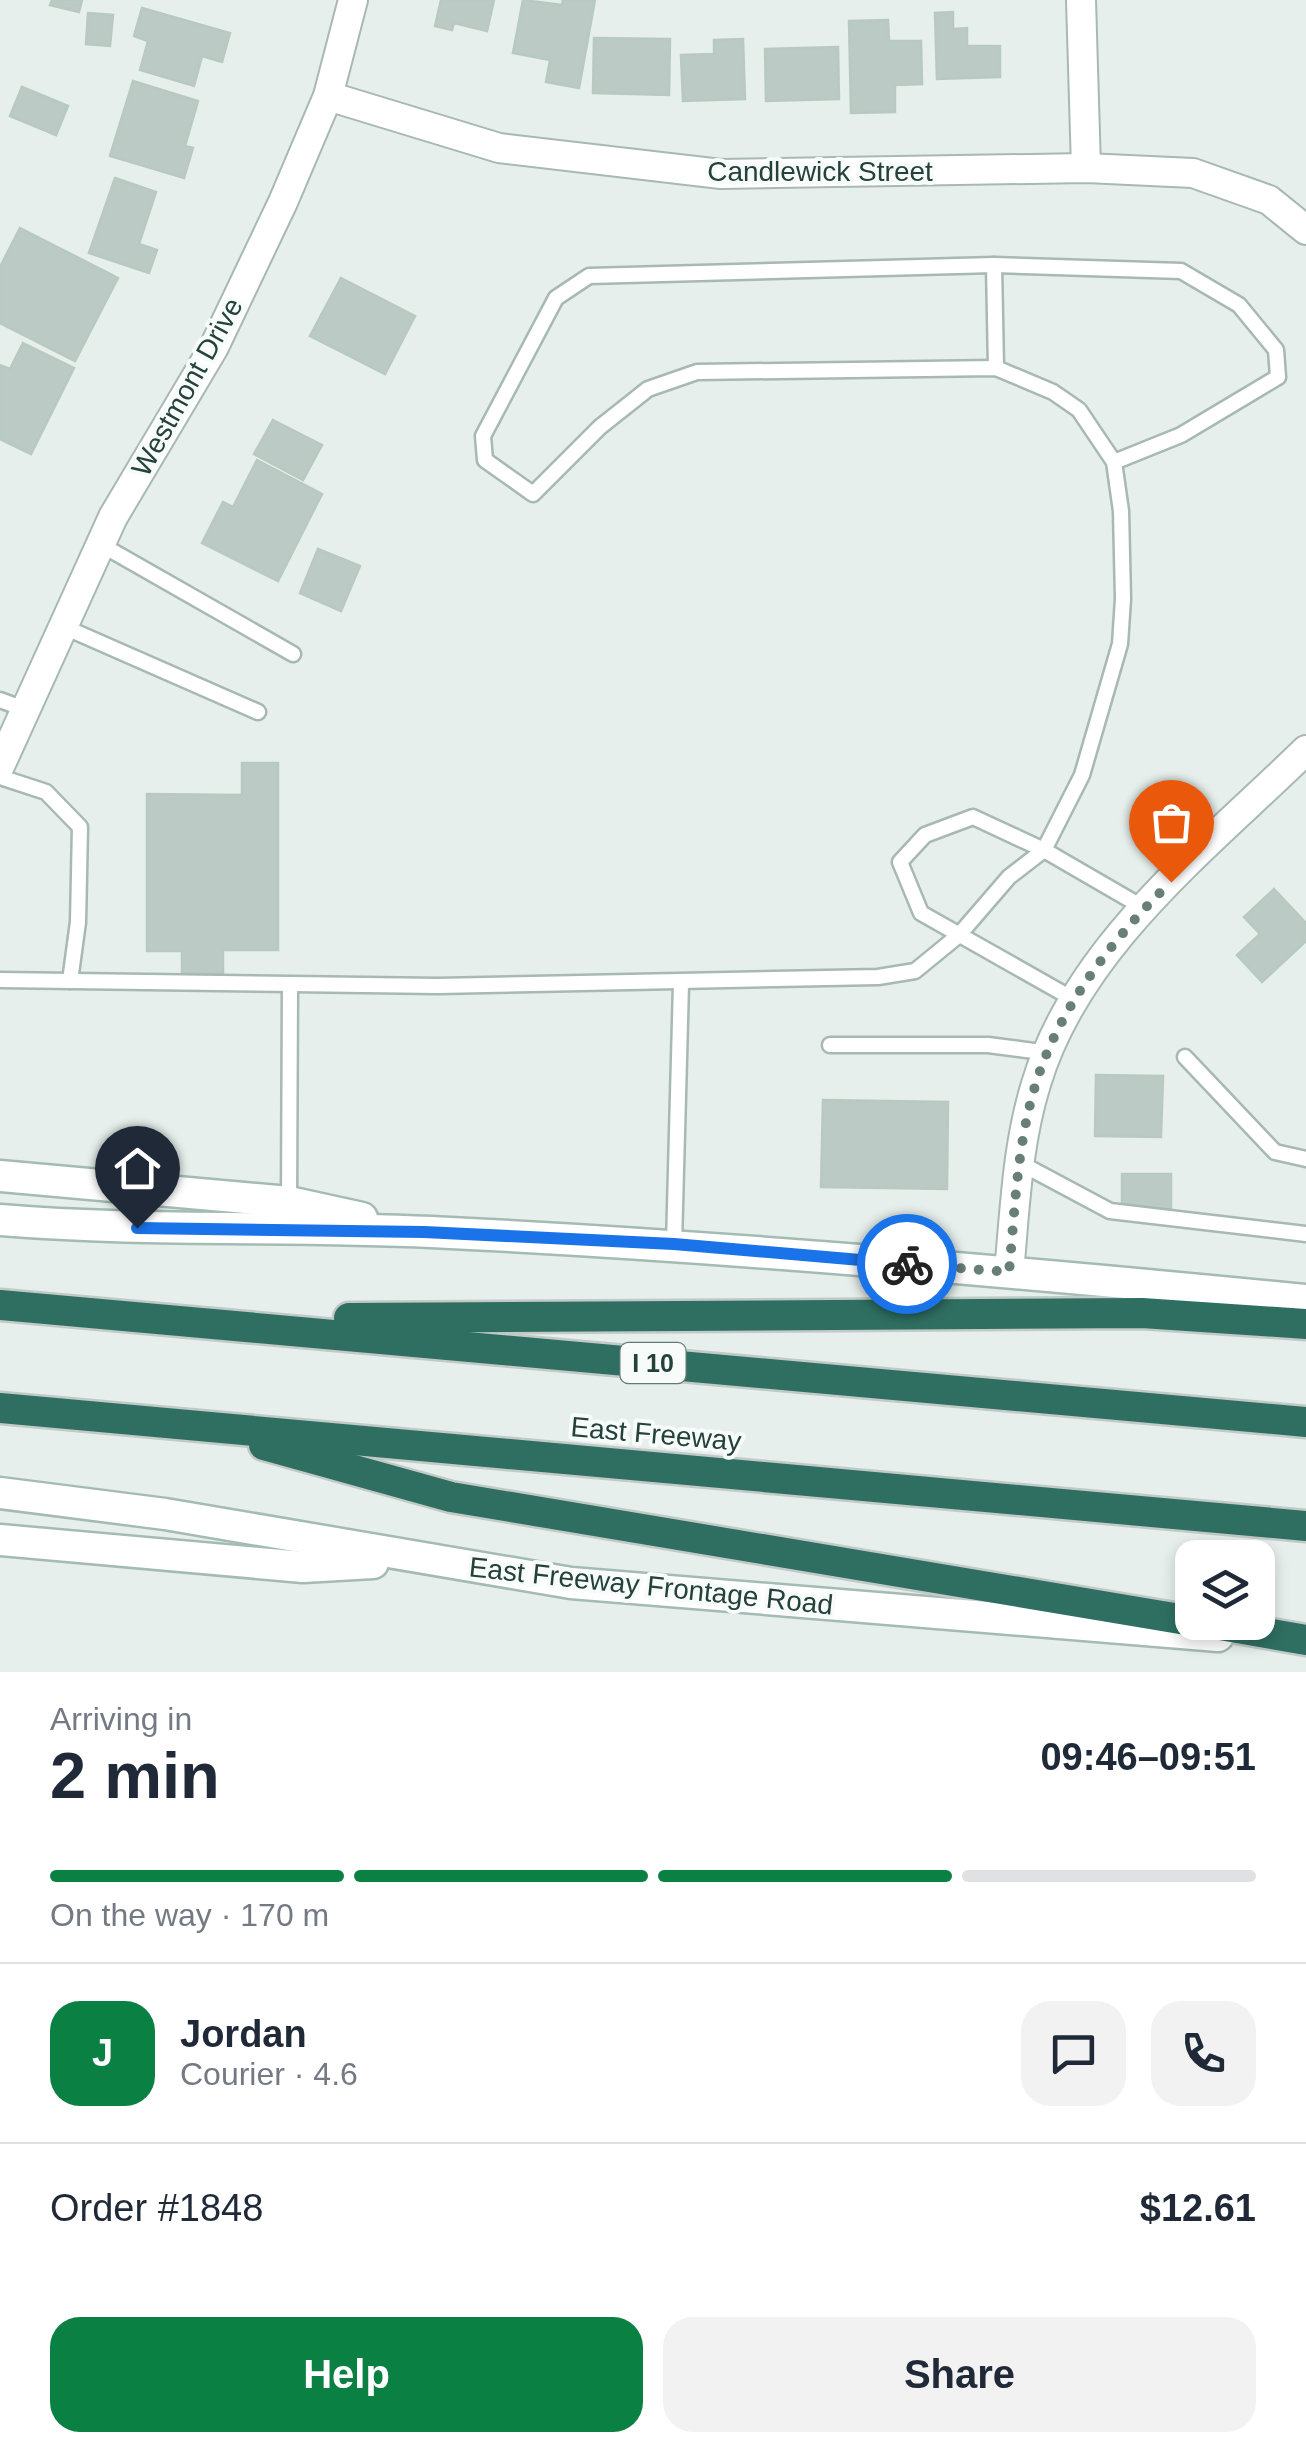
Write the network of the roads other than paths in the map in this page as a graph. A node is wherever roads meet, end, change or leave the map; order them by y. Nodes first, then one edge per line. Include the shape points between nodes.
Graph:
1 (353, 0) edge
2 (1082, 0) edge
3 (328, 96) junction
4 (1086, 168) junction
5 (1306, 230) edge
6 (994, 265) junction
7 (996, 368) junction
8 (1114, 462) junction
9 (100, 544) junction
10 (61, 626) junction
11 (292, 654) dead end
12 (12, 704) edge
13 (258, 712) dead end
14 (1306, 750) edge
15 (0, 766) edge
16 (0, 777) edge
17 (1044, 850) junction
18 (1144, 908) junction
19 (959, 935) junction
20 (0, 980) edge
21 (70, 981) junction
22 (680, 984) junction
23 (290, 985) junction
24 (1073, 999) junction
25 (830, 1046) dead end
26 (1049, 1053) junction
27 (1185, 1057) dead end
28 (1306, 1158) edge
29 (1018, 1162) junction
30 (0, 1176) edge
31 (289, 1202) junction
32 (0, 1220) edge
33 (424, 1232) junction
34 (1306, 1234) edge
35 (674, 1244) junction
36 (1009, 1272) junction
37 (1306, 1300) edge
38 (0, 1304) edge
39 (174, 1320) junction
40 (1306, 1324) edge
41 (0, 1408) edge
42 (1306, 1422) edge
43 (189, 1424) junction
44 (0, 1494) edge
45 (1306, 1526) edge
46 (0, 1540) edge
47 (431, 1561) junction
48 (1175, 1618) edge
49 (1275, 1635) edge
50 (1306, 1641) edge

1 - 3 street, Westmont Drive
2 - 4 street
3 - 4 street, Candlewick Street via 499,148 722,174
3 - 9 street, Westmont Drive via 214,347
4 - 5 street, Candlewick Street via 1193,173 1269,200
6 - 7 lane
6 - 7 lane via 590,276 556,298 483,436 485,460 533,494 600,426 648,389 697,372
6 - 8 lane via 1180,271 1239,305 1276,350 1278,377 1182,435
7 - 8 lane via 1079,410
8 - 17 lane via 1121,511 1120,644 1082,775
9 - 10 street, Westmont Drive
9 - 11 lane
10 - 12 street, Westmont Drive
10 - 13 lane
12 - 15 street, Westmont Drive
14 - 18 street
16 - 21 lane via 46,792 80,826
17 - 18 lane
17 - 19 lane via 1009,877
17 - 19 lane via 973,817 925,835 900,862 920,913
18 - 24 street
19 - 22 lane via 914,971
19 - 24 lane
20 - 21 lane
21 - 23 lane
22 - 23 lane
22 - 35 lane
23 - 31 lane
24 - 26 street
25 - 26 lane via 988,1045
26 - 29 street
27 - 28 lane via 1275,1152
29 - 34 lane via 1110,1210
29 - 36 street
30 - 31 main road
31 - 33 main road
32 - 33 main road via 101,1228
33 - 35 main road
35 - 36 main road
36 - 37 main road
38 - 39 highway, I 10
39 - 40 highway via 1142,1313
39 - 42 highway, I 10
41 - 43 highway, East Freeway
43 - 45 highway, East Freeway
43 - 48 highway via 451,1496
44 - 47 main road, East Freeway Frontage Road via 166,1514
46 - 47 main road via 303,1567
47 - 50 main road, East Freeway Frontage Road via 726,1598
49 - 50 highway

